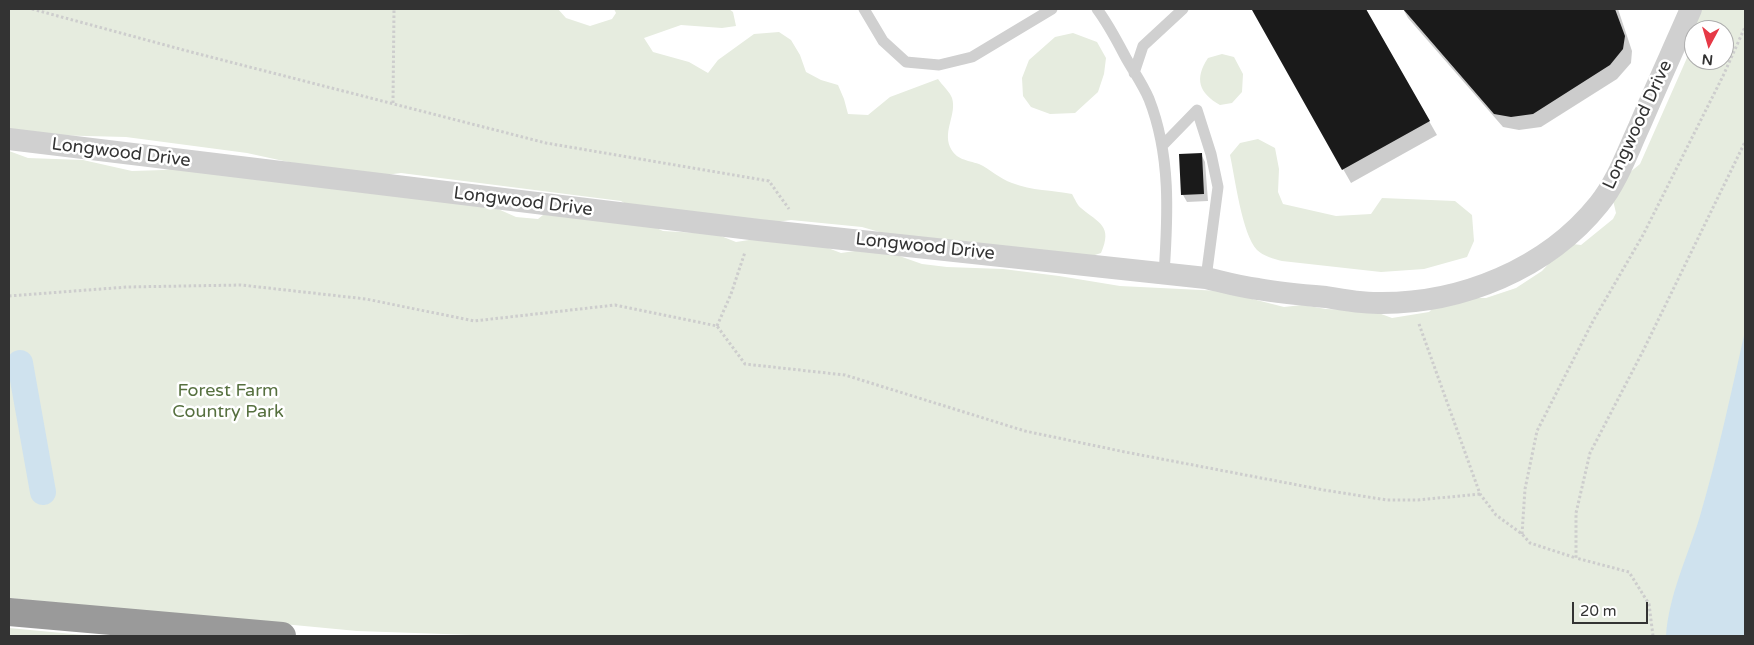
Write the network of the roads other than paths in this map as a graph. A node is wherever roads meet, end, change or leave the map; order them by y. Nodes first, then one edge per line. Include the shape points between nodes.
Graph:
1 (864, 9) edge
2 (1052, 9) edge
3 (1097, 9) edge
4 (1183, 9) edge
5 (1691, 9) edge
6 (1134, 72) junction
7 (9, 139) edge
8 (1162, 146) junction
9 (1164, 274) junction
10 (1206, 278) junction
11 (9, 612) edge
12 (282, 636) edge

1 - 2 lane via 882,41 906,62 939,65 972,57
3 - 6 lane
4 - 6 lane via 1143,46
5 - 10 street, Longwood Drive via 1618,174 1600,203 1567,238 1509,276 1442,297 1379,303 1257,289
6 - 8 lane via 1148,98
7 - 9 street, Longwood Drive via 759,230
8 - 9 lane via 1167,190
8 - 10 lane via 1196,110 1218,187
9 - 10 street, Longwood Drive
11 - 12 highway

